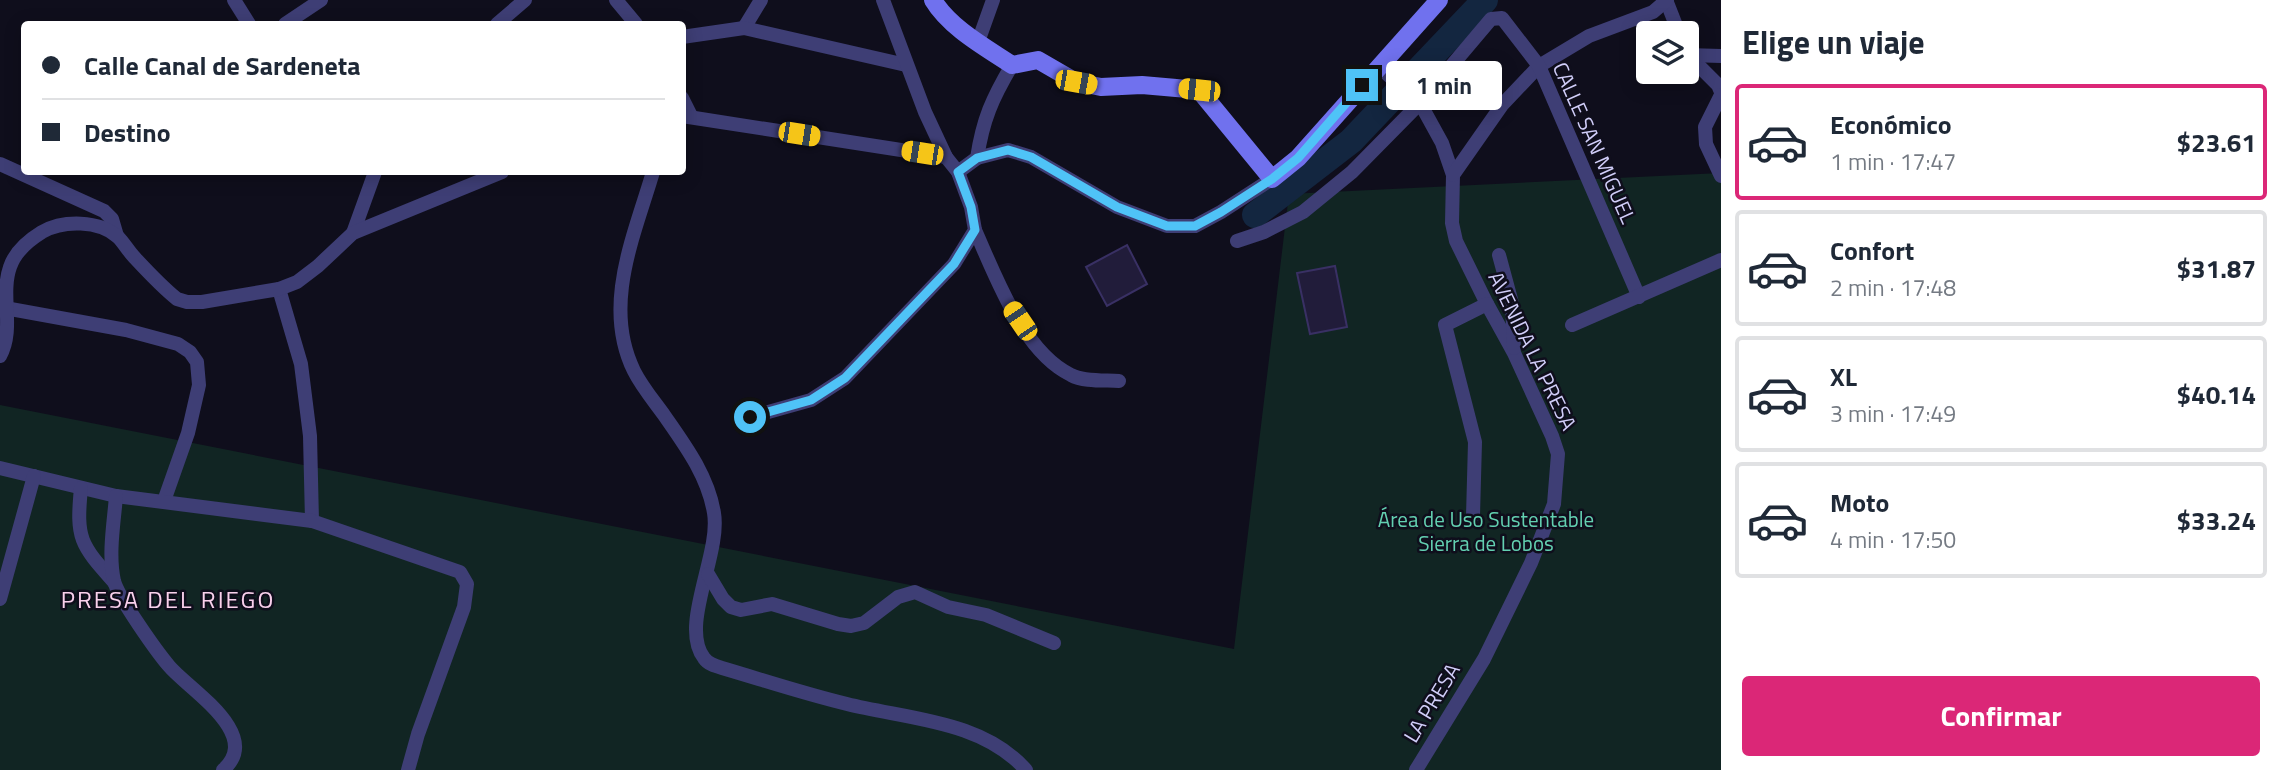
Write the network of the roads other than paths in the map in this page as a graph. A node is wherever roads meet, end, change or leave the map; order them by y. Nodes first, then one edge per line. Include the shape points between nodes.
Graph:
1 (234, 0) edge
2 (321, 0) edge
3 (525, 0) edge
4 (616, 0) edge
5 (761, 0) edge
6 (883, 0) edge
7 (933, 0) edge
8 (993, 0) edge
9 (1439, 0) edge
10 (1666, 0) edge
11 (247, 21) edge
12 (290, 21) edge
13 (500, 21) edge
14 (634, 21) edge
15 (1674, 21) edge
16 (744, 28) junction
17 (686, 36) edge
18 (978, 43) junction
19 (1699, 55) edge
20 (1721, 56) edge
21 (906, 65) junction
22 (1012, 65) junction
23 (1539, 66) junction
24 (1699, 67) edge
25 (1385, 72) junction
26 (1721, 93) edge
27 (1416, 99) junction
28 (687, 116) edge
29 (946, 157) junction
30 (977, 158) junction
31 (0, 164) edge
32 (958, 172) junction
33 (21, 173) edge
34 (24, 175) edge
35 (374, 175) edge
36 (495, 175) edge
37 (652, 175) edge
38 (1453, 175) junction
39 (1721, 177) edge
40 (1272, 179) junction
41 (975, 230) junction
42 (354, 233) junction
43 (117, 236) junction
44 (1237, 241) dead end
45 (1499, 255) dead end
46 (1721, 260) edge
47 (279, 289) junction
48 (1639, 297) junction
49 (1487, 304) junction
50 (5, 308) junction
51 (1572, 325) dead end
52 (1514, 353) junction
53 (0, 356) edge
54 (1119, 381) dead end
55 (750, 417) dead end
56 (0, 468) edge
57 (34, 477) junction
58 (80, 488) junction
59 (116, 496) junction
60 (164, 501) junction
61 (1473, 516) dead end
62 (312, 521) junction
63 (708, 574) junction
64 (114, 582) junction
65 (1, 590) edge
66 (1054, 643) dead end
67 (1484, 659) joint
68 (223, 770) edge
69 (408, 770) edge
70 (1026, 770) edge
71 (1416, 770) edge

1 - 11 street
2 - 12 street
3 - 13 street
4 - 14 street
5 - 16 street
6 - 21 street
7 - 18 street
8 - 18 street
9 - 25 street
10 - 15 street
10 - 23 street via 1653,12 1589,36
16 - 17 street
16 - 21 street
18 - 22 street
19 - 20 street
21 - 29 street
22 - 30 street via 991,101
22 - 40 street via 1038,60 1076,82 1101,87 1199,90
23 - 27 street, CALLE SAN MIGUEL via 1502,18 1496,17
23 - 38 street via 1502,105
23 - 48 street, CALLE SAN MIGUEL
24 - 26 street
25 - 27 street, AVENIDA LA PRESA
25 - 40 street
26 - 39 street via 1705,127 1706,144
27 - 38 street, AVENIDA LA PRESA via 1442,143
27 - 44 street via 1352,172 1303,212
28 - 29 street
29 - 32 street
30 - 32 street
30 - 40 street via 1008,150 1031,157 1117,207 1167,226 1195,226
31 - 33 street
32 - 41 street
34 - 43 street via 104,211
35 - 42 street
36 - 42 street
37 - 63 street via 626,261 619,304 621,329 635,373 685,446 710,496 716,535
38 - 49 street, AVENIDA LA PRESA via 1456,241
41 - 54 street via 1007,302 1046,360 1074,377
41 - 55 street via 954,264 845,378 811,400
42 - 47 street via 297,282
43 - 47 street via 177,299 202,302
43 - 50 street via 93,225 71,223 54,225 36,236 19,250 9,267
45 - 52 street via 1512,303
46 - 48 street
47 - 62 street via 301,364 310,436
48 - 51 street
49 - 52 street, AVENIDA LA PRESA
49 - 61 street via 1445,325 1475,442
50 - 53 street via 7,335
50 - 60 street via 126,330 178,344 190,352 197,362 199,384 188,433
52 - 67 street, AVENIDA LA PRESA via 1558,454 1557,490 1531,563
56 - 57 street
57 - 58 street
57 - 65 street
58 - 59 street
58 - 64 street via 81,538
59 - 60 street
59 - 64 street
60 - 62 street
62 - 69 street via 453,568 465,578 464,607
63 - 66 street via 723,599 741,610 772,604 851,626 863,623 898,597 915,592
63 - 70 street via 697,607 696,628 702,656 709,663 818,697 957,728 988,739
64 - 68 street via 170,668 223,718 234,744 231,762
67 - 71 street, LA PRESA

